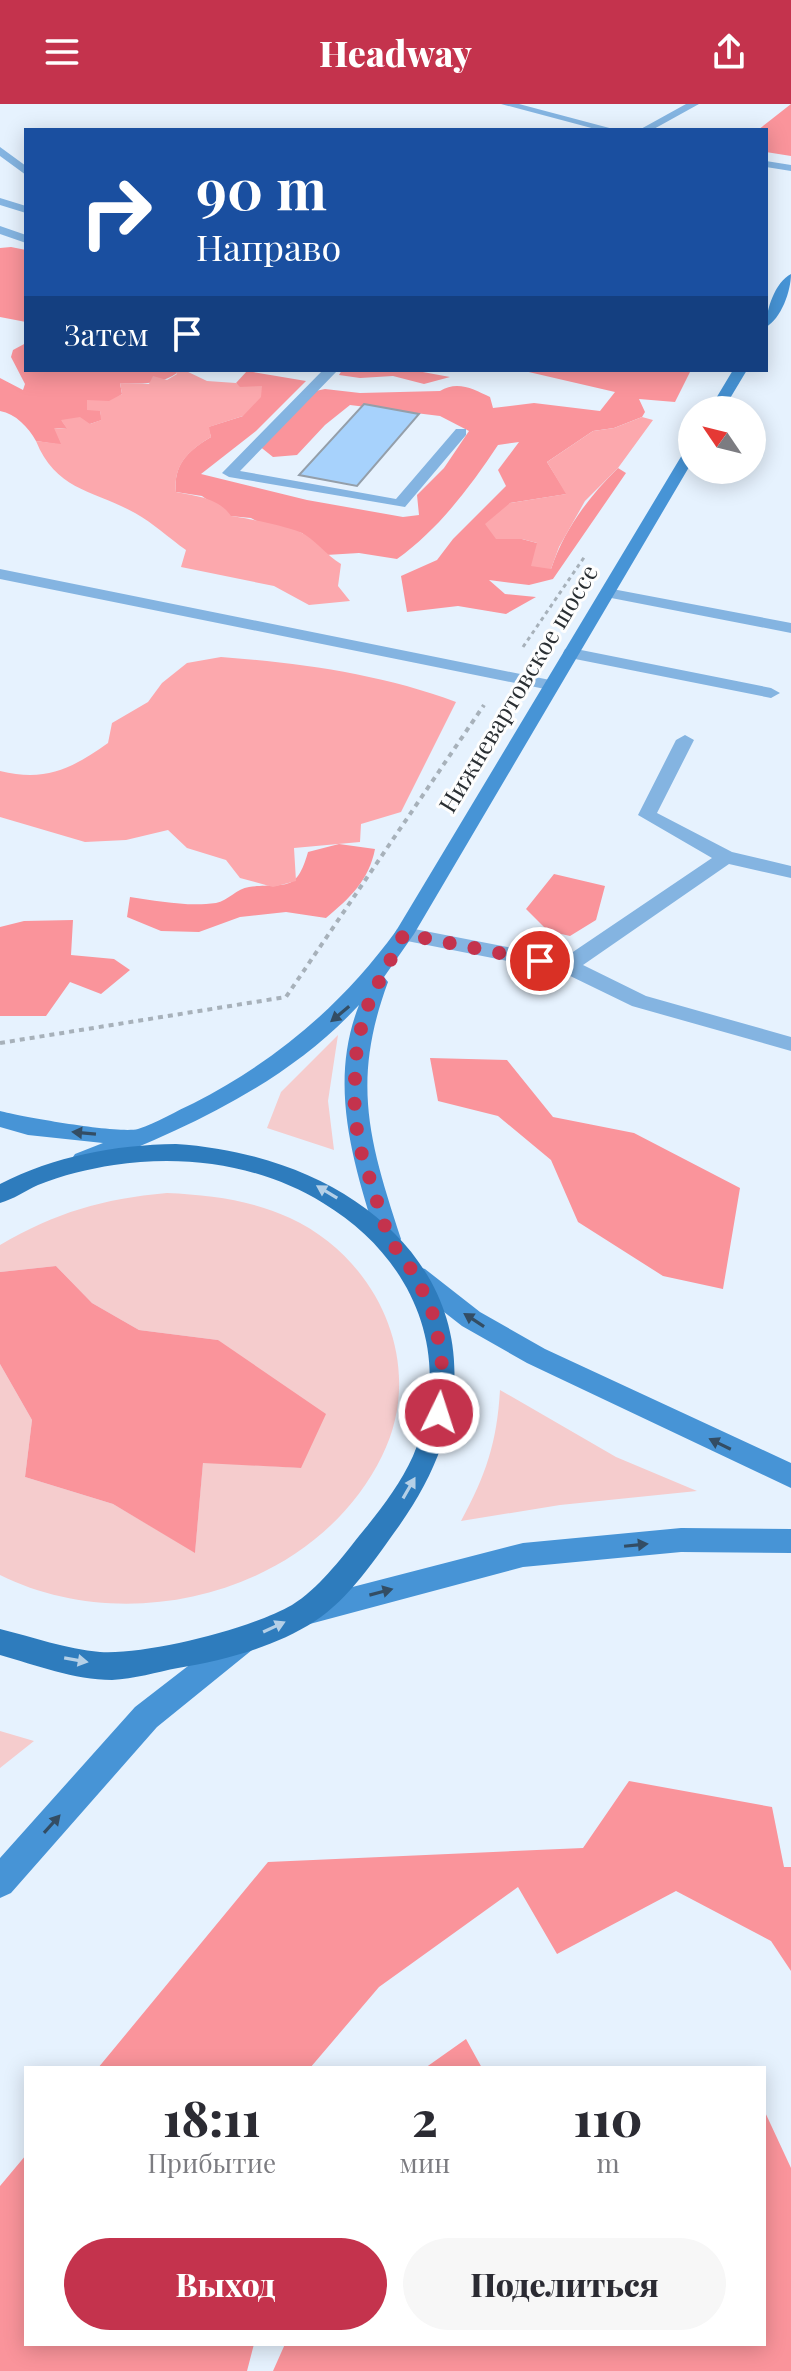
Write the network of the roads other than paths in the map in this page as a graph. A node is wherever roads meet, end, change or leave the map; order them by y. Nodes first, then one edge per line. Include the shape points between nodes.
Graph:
1 (506, 104) edge
2 (574, 104) edge
3 (694, 104) edge
4 (552, 115) junction
5 (604, 128) edge
6 (648, 128) edge
7 (0, 150) edge
8 (768, 164) edge
9 (791, 168) edge
10 (24, 170) edge
11 (0, 201) edge
12 (24, 209) edge
13 (0, 230) edge
14 (24, 238) edge
15 (791, 278) edge
16 (768, 319) edge
17 (329, 372) edge
18 (739, 372) edge
19 (724, 396) edge
20 (461, 432) dead end
21 (678, 474) edge
22 (0, 574) edge
23 (607, 593) junction
24 (791, 628) edge
25 (571, 653) junction
26 (550, 685) junction
27 (771, 693) dead end
28 (685, 740) dead end
29 (726, 857) junction
30 (791, 872) edge
31 (404, 934) junction
32 (391, 955) junction
33 (567, 966) junction
34 (791, 1044) edge
35 (0, 1119) edge
36 (142, 1138) junction
37 (215, 1155) junction
38 (59, 1169) junction
39 (0, 1194) edge
40 (389, 1239) junction
41 (416, 1276) junction
42 (791, 1476) edge
43 (791, 1541) edge
44 (306, 1612) junction
45 (242, 1641) junction
46 (0, 1642) edge
47 (0, 1882) edge

1 - 4 lane
2 - 4 lane
3 - 6 lane
4 - 5 lane
7 - 10 lane
8 - 9 lane
11 - 12 lane
13 - 14 lane
15 - 16 street
17 - 20 lane via 229,473 400,504
18 - 19 street
21 - 23 street, Нижневартовское шоссе
22 - 26 lane
23 - 24 lane
23 - 25 street, Нижневартовское шоссе
25 - 26 street, Нижневартовское шоссе
25 - 27 lane
26 - 31 street, Нижневартовское шоссе
28 - 29 lane via 647,815
29 - 30 lane
29 - 33 lane
31 - 32 street, Нижневартовское шоссе
31 - 33 lane
32 -> 36 street via 350,1006 257,1078
32 - 40 street via 357,1042 354,1097 358,1142
33 - 34 lane via 639,1001
36 -> 35 street via 28,1127
36 - 37 street
36 - 38 street
37 - 38 main road via 164,1152
40 -> 37 main road via 354,1208 312,1183 265,1165
38 - 39 main road
40 - 41 main road
42 -> 41 street via 536,1356 471,1319
44 -> 41 main road via 366,1550 424,1462 439,1413 442,1365 435,1319
44 -> 43 street via 523,1555 681,1540
45 -> 44 main road
46 -> 45 main road via 112,1666
47 -> 45 street via 146,1717

